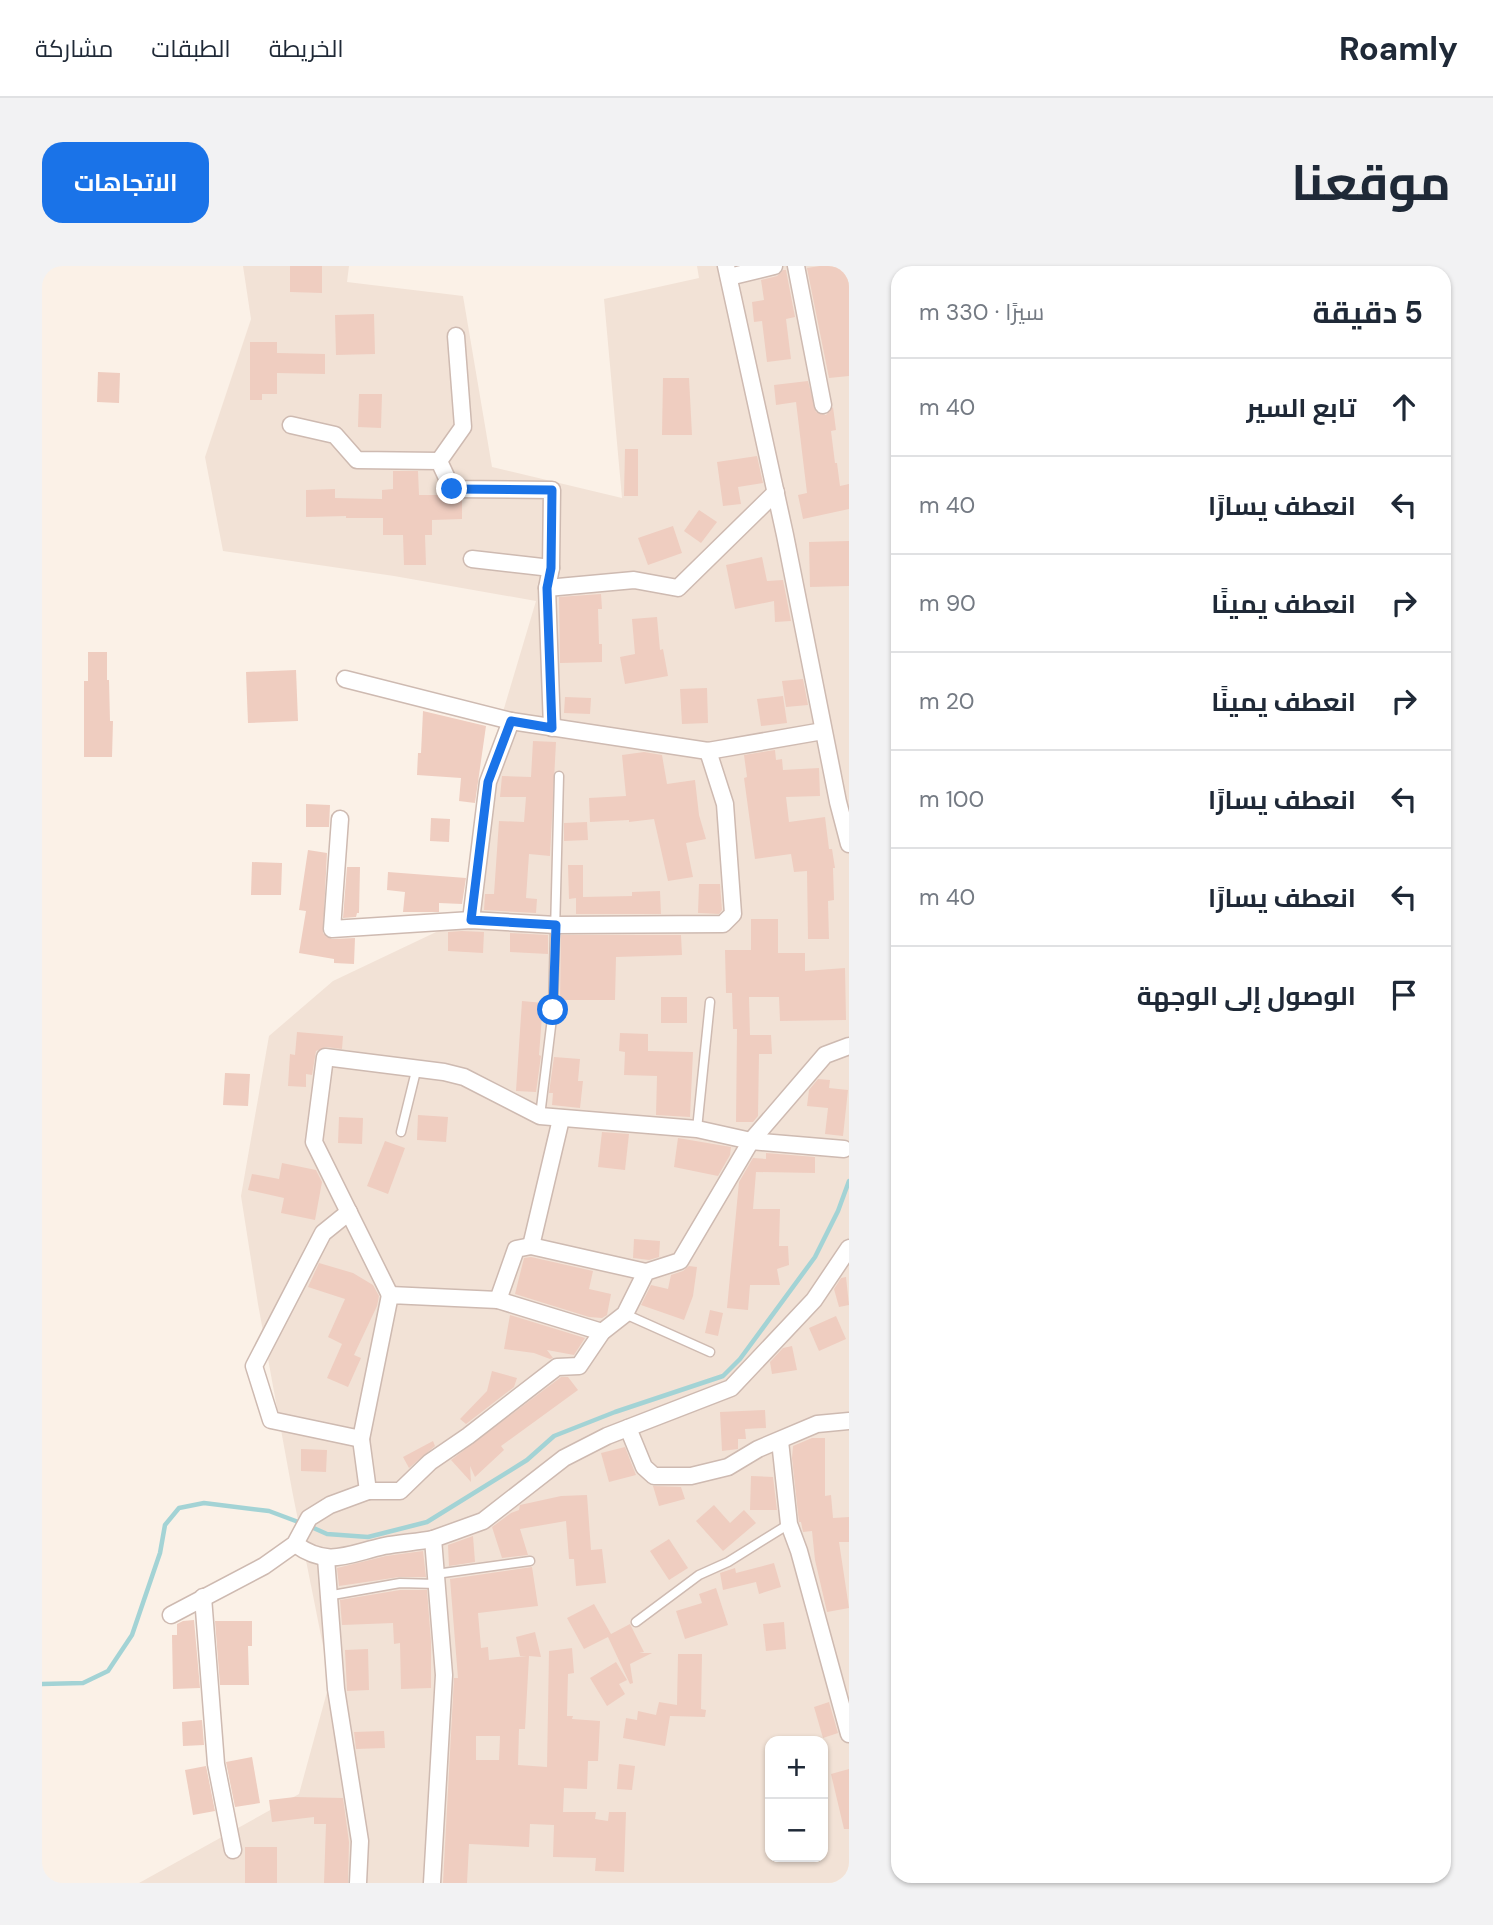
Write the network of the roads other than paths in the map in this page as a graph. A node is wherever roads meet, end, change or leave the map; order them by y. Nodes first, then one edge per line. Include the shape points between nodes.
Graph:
1 (774, 266) edge
2 (796, 266) edge
3 (727, 272) edge
4 (456, 336) dead end
5 (823, 405) dead end
6 (291, 425) dead end
7 (439, 461) junction
8 (776, 492) junction
9 (472, 559) dead end
10 (551, 568) junction
11 (547, 588) junction
12 (345, 679) dead end
13 (511, 721) junction
14 (552, 728) junction
15 (824, 730) junction
16 (708, 751) junction
17 (558, 776) dead end
18 (340, 819) dead end
19 (847, 824) edge
20 (849, 844) edge
21 (471, 920) junction
22 (556, 925) junction
23 (710, 1003) dead end
24 (849, 1046) edge
25 (417, 1067) junction
26 (540, 1116) junction
27 (561, 1119) junction
28 (697, 1129) junction
29 (401, 1132) dead end
30 (751, 1141) junction
31 (847, 1143) edge
32 (349, 1212) junction
33 (531, 1246) junction
34 (849, 1248) edge
35 (646, 1272) junction
36 (390, 1295) junction
37 (498, 1300) junction
38 (625, 1314) junction
39 (602, 1332) junction
40 (710, 1352) dead end
41 (849, 1421) edge
42 (628, 1428) junction
43 (361, 1439) junction
44 (780, 1441) junction
45 (368, 1490) junction
46 (789, 1524) junction
47 (298, 1539) junction
48 (433, 1539) junction
49 (326, 1558) junction
50 (530, 1562) dead end
51 (436, 1579) junction
52 (327, 1596) junction
53 (203, 1597) junction
54 (171, 1615) dead end
55 (636, 1622) dead end
56 (849, 1734) edge
57 (233, 1850) dead end
58 (358, 1883) edge
59 (432, 1883) edge

1 - 3 street
2 - 5 street
3 - 8 street
4 - 7 street via 463,427
6 - 7 street via 335,435 357,460
7 - 10 street via 452,489 552,490
8 - 11 street via 678,588 634,580
8 - 15 street
9 - 10 street
10 - 11 street
11 - 14 street
12 - 13 street
13 - 14 street
13 - 21 street via 488,782
14 - 16 street
15 - 16 street
15 - 19 street
16 - 22 street via 725,804 733,914 723,924
17 - 22 lane
18 - 21 street via 332,929
19 - 20 street
21 - 22 street
22 - 26 lane via 553,1010
23 - 28 lane
24 - 30 street via 825,1055
25 - 26 street via 464,1077
25 - 29 lane
25 - 32 street via 324,1057 314,1142
26 - 27 street
27 - 28 street
27 - 33 street
28 - 30 street
30 - 31 street
30 - 35 street via 680,1261
32 - 36 street
32 - 43 street via 323,1233 254,1366 271,1420
33 - 35 street
33 - 37 street via 516,1249
34 - 42 street via 814,1300 732,1388
35 - 38 street
36 - 37 street
36 - 43 street
37 - 39 street
38 - 39 street
38 - 40 lane
39 - 45 street via 579,1366 557,1367 430,1461 400,1491
41 - 44 street via 817,1424
42 - 44 street via 644,1467 654,1476 691,1476 728,1467 758,1448
42 - 48 street via 564,1458 483,1521
43 - 45 street
44 - 46 street
45 - 47 street via 330,1504 309,1518
46 - 55 lane via 699,1576
46 - 56 street
47 - 49 street via 310,1555
47 - 53 street via 264,1566
48 - 49 street
48 - 51 street
49 - 52 street
50 - 51 lane
51 - 52 lane
51 - 59 street via 444,1675
52 - 58 street via 360,1841
53 - 54 street
53 - 57 street via 216,1764

